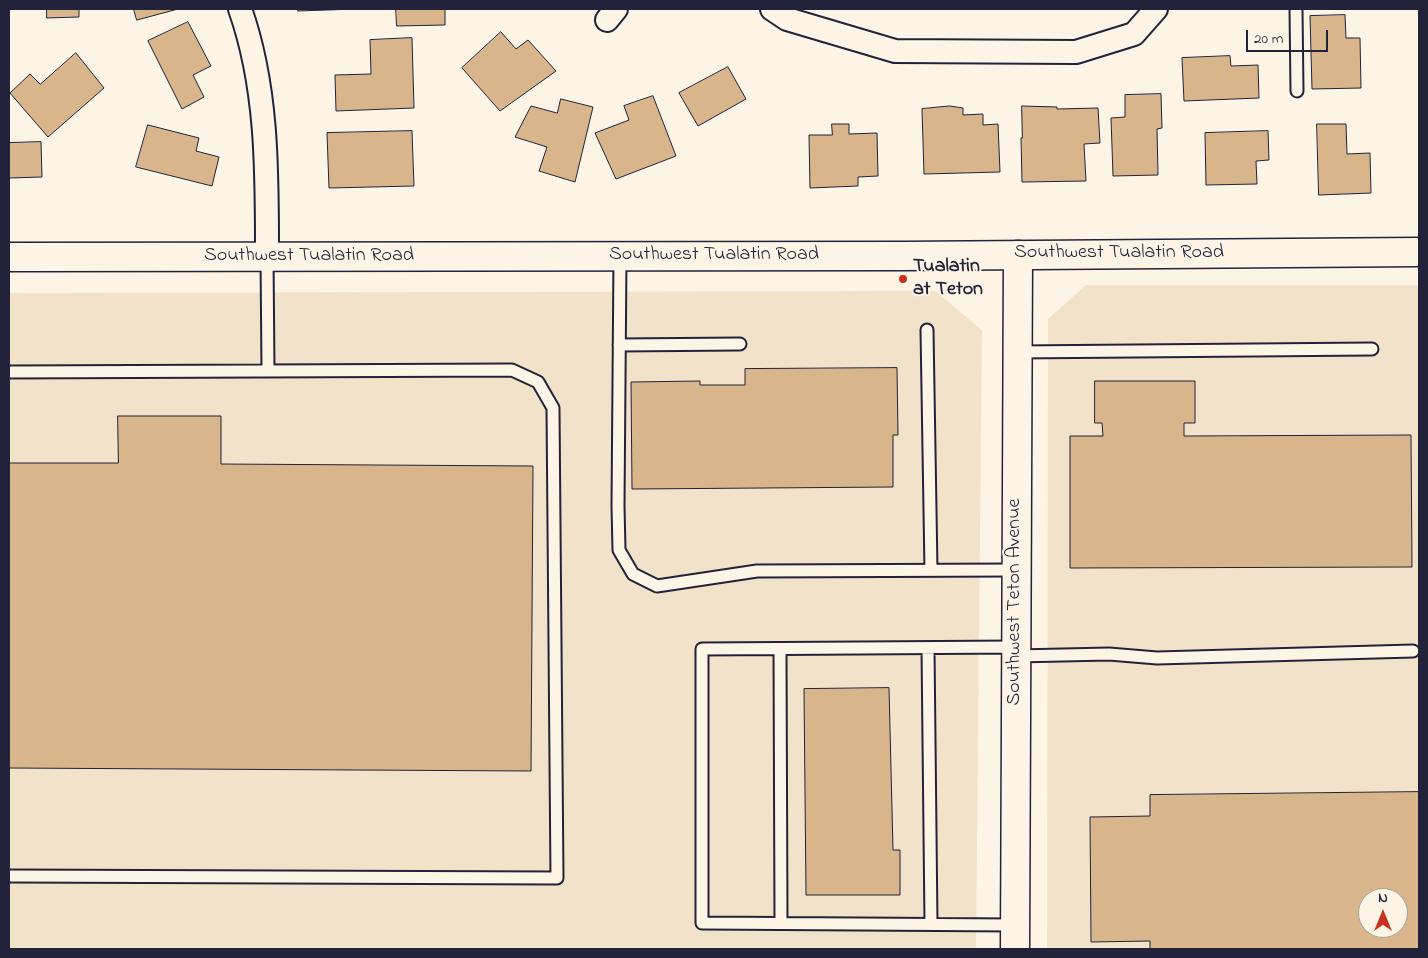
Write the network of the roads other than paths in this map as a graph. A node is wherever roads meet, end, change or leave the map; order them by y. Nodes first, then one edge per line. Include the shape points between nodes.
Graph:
1 (240, 9) edge
2 (772, 9) edge
3 (1156, 9) edge
4 (1296, 9) edge
5 (1298, 91) dead end
6 (1419, 252) edge
7 (1018, 255) junction
8 (620, 256) junction
9 (9, 257) edge
10 (267, 257) junction
11 (927, 330) dead end
12 (740, 344) dead end
13 (619, 345) junction
14 (1372, 348) dead end
15 (1016, 352) junction
16 (268, 370) junction
17 (9, 372) edge
18 (931, 570) junction
19 (1016, 570) junction
20 (928, 648) junction
21 (780, 649) junction
22 (1413, 650) dead end
23 (1016, 651) junction
24 (9, 876) edge
25 (781, 923) junction
26 (931, 924) junction
27 (1015, 937) edge

1 - 10 street via 248,29 263,113
2 - 3 street via 787,19 895,51 1067,52 1134,34
4 - 5 lane
6 - 7 main road, Southwest Tualatin Road
7 - 8 main road, Southwest Tualatin Road
7 - 15 main road, Southwest Teton Avenue
8 - 10 main road, Southwest Tualatin Road
8 - 13 lane
9 - 10 main road, Southwest Tualatin Road
10 - 16 lane
11 - 18 lane
12 - 13 lane
13 - 18 lane via 619,550 633,574 657,586 756,571
14 - 15 lane
15 - 19 main road, Southwest Teton Avenue
16 - 17 lane
16 - 24 lane via 512,370 538,382 553,408 557,878
18 - 19 lane
19 - 23 main road, Southwest Teton Avenue
20 - 21 lane
20 - 23 lane
20 - 26 lane
21 - 25 lane
21 - 25 lane via 702,649 702,923
22 - 23 lane via 1157,658
23 - 27 main road, Southwest Teton Avenue
25 - 26 lane
26 - 27 lane

